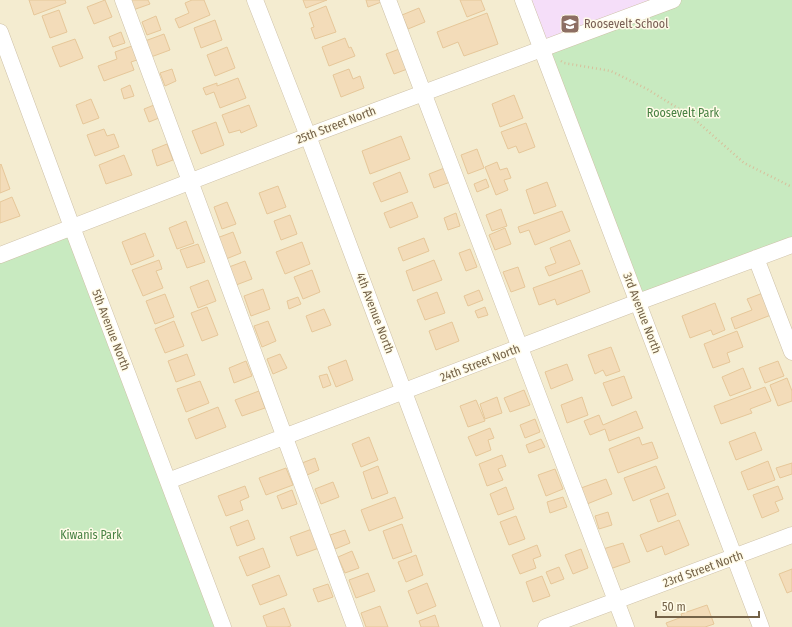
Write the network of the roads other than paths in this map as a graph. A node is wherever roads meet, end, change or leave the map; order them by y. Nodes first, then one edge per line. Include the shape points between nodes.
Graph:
1 (123, 0) edge
2 (255, 0) edge
3 (388, 0) edge
4 (523, 0) edge
5 (673, 0) edge
6 (0, 32) edge
7 (542, 48) junction
8 (424, 92) junction
9 (308, 136) junction
10 (189, 182) junction
11 (72, 227) junction
12 (792, 245) edge
13 (0, 255) edge
14 (756, 258) junction
15 (638, 302) junction
16 (520, 347) junction
17 (792, 352) edge
18 (404, 392) junction
19 (285, 437) junction
20 (168, 481) junction
21 (792, 535) edge
22 (736, 557) junction
23 (616, 601) junction
24 (223, 627) edge
25 (354, 627) edge
26 (492, 627) edge
27 (546, 627) edge
28 (626, 627) edge
29 (761, 627) edge

1 - 10 street
2 - 9 street, 4th Avenue North
3 - 8 street
4 - 7 street, 3rd Avenue North
5 - 7 street, 25th Street North
6 - 11 street, 5th Avenue North
7 - 8 street, 25th Street North
7 - 15 street, 3rd Avenue North
8 - 9 street, 25th Street North
8 - 16 street
9 - 10 street, 25th Street North
9 - 18 street, 4th Avenue North
10 - 11 street, 25th Street North
10 - 19 street
11 - 13 street, 25th Street North
11 - 20 street, 5th Avenue North
12 - 14 street, 24th Street North
14 - 15 street, 24th Street North
14 - 17 street
15 - 16 street, 24th Street North
15 - 22 street, 3rd Avenue North
16 - 18 street, 24th Street North
16 - 23 street
18 - 19 street, 24th Street North
18 - 26 street, 4th Avenue North
19 - 20 street, 24th Street North
19 - 25 street
20 - 24 street, 5th Avenue North
21 - 22 street, 23rd Street North
22 - 23 street, 23rd Street North
22 - 29 street, 3rd Avenue North
23 - 27 street, 23rd Street North
23 - 28 street

